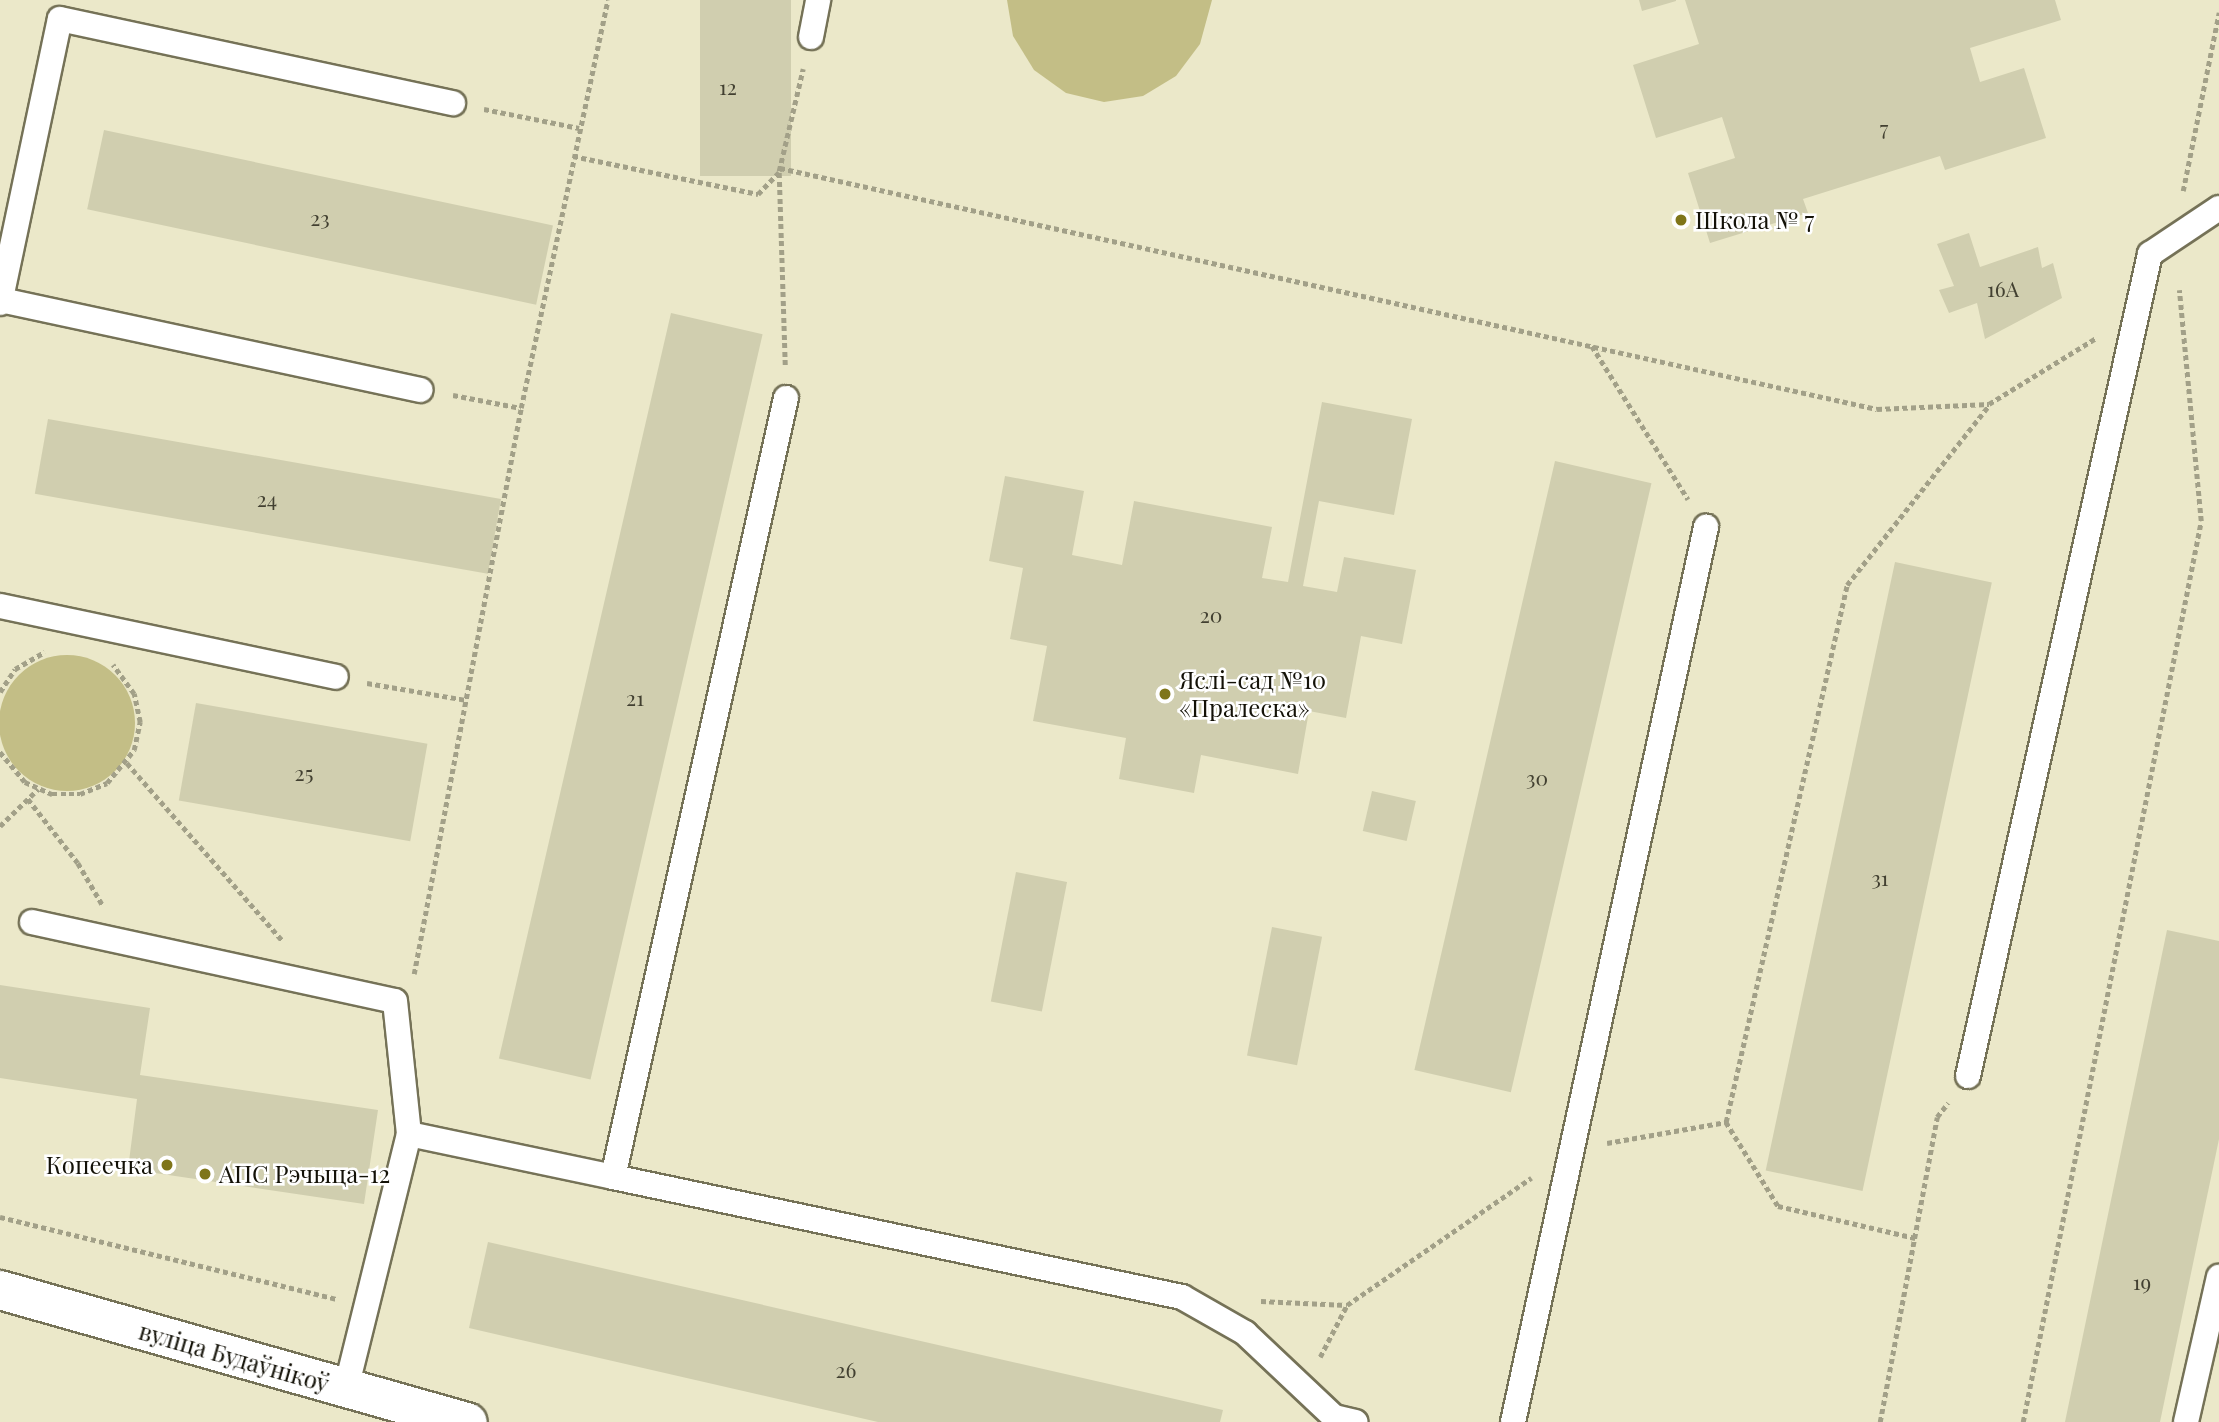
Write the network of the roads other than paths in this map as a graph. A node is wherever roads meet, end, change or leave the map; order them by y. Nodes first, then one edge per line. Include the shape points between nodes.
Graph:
1 (818, 0) edge
2 (811, 37) road end
3 (453, 103) road end
4 (2219, 208) edge
5 (0, 302) edge
6 (420, 390) road end
7 (786, 398) road end
8 (1706, 527) road end
9 (0, 606) edge
10 (336, 677) road end
11 (32, 922) dead end
12 (1968, 1076) road end
13 (409, 1133) junction
14 (613, 1177) junction
15 (2219, 1276) edge
16 (1, 1295) edge
17 (345, 1388) junction
18 (468, 1422) edge
19 (1355, 1422) edge
20 (1513, 1422) edge
21 (2186, 1422) edge

1 - 2 lane
3 - 5 lane via 60,19
4 - 12 lane via 2150,254
5 - 6 lane
7 - 14 lane
8 - 20 lane
9 - 10 lane
11 - 13 lane via 395,1001
13 - 14 lane
13 - 17 lane
14 - 19 lane via 1182,1297 1245,1333 1334,1417
15 - 21 lane
16 - 17 street, вуліца Будаўнікоў
17 - 18 street, вуліца Будаўнікоў

